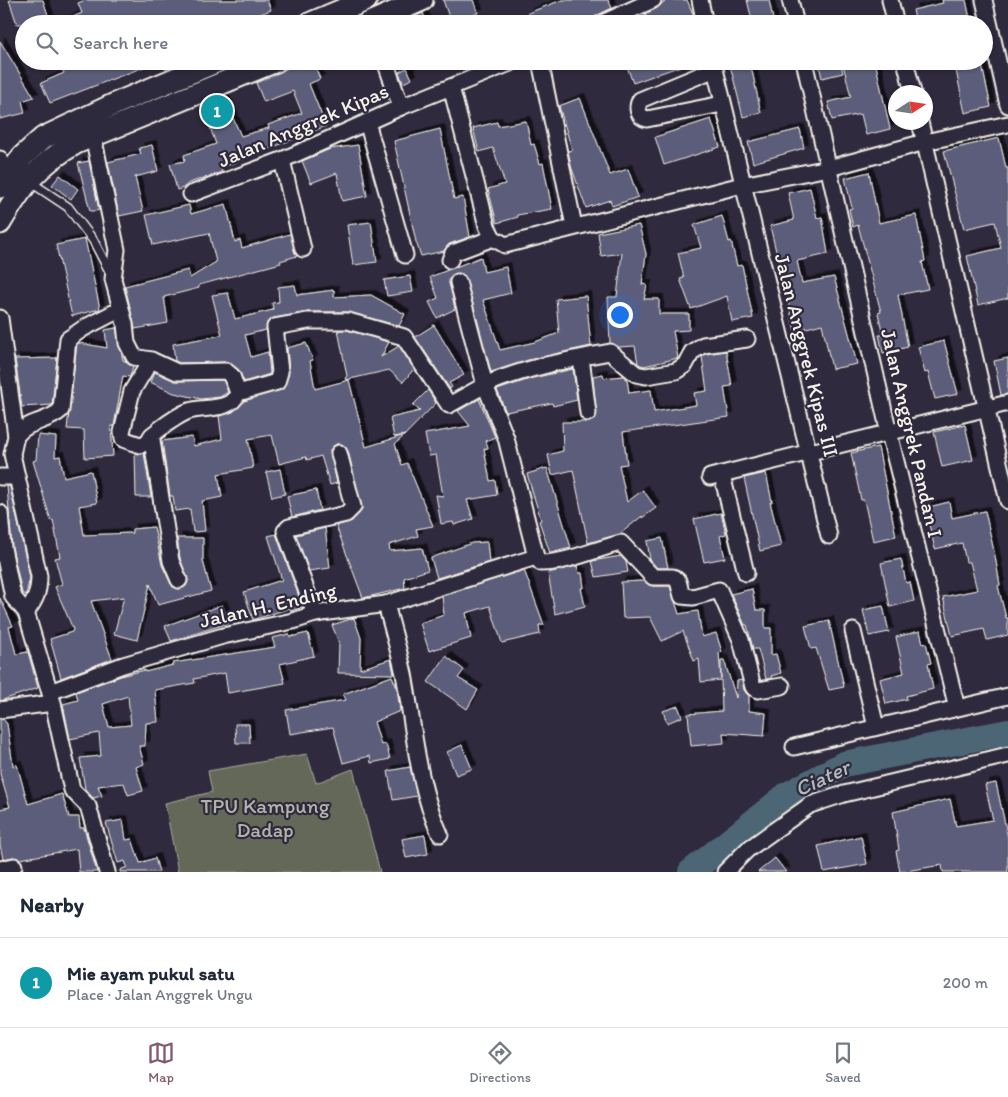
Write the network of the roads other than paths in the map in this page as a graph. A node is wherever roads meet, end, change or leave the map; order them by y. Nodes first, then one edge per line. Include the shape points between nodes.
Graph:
1 (422, 0) edge
2 (653, 0) edge
3 (700, 0) edge
4 (790, 0) edge
5 (890, 0) edge
6 (984, 0) edge
7 (363, 1) edge
8 (330, 15) edge
9 (367, 15) edge
10 (388, 15) edge
11 (620, 15) edge
12 (703, 15) edge
13 (794, 15) edge
14 (894, 15) edge
15 (987, 15) edge
16 (993, 39) edge
17 (196, 70) edge
18 (254, 70) edge
19 (388, 70) edge
20 (493, 70) edge
21 (542, 70) edge
22 (703, 70) edge
23 (715, 70) edge
24 (806, 70) edge
25 (907, 70) edge
26 (911, 85) edge
27 (452, 87) junction
28 (722, 104) junction
29 (1008, 105) edge
30 (401, 107) junction
31 (367, 122) junction
32 (1008, 124) edge
33 (922, 130) edge
34 (93, 136) junction
35 (925, 142) junction
36 (282, 160) junction
37 (829, 168) junction
38 (10, 180) edge
39 (742, 185) junction
40 (191, 194) dead end
41 (0, 223) edge
42 (574, 226) junction
43 (490, 232) junction
44 (303, 249) dead end
45 (405, 255) dead end
46 (450, 260) dead end
47 (113, 279) junction
48 (458, 282) dead end
49 (121, 309) junction
50 (0, 318) edge
51 (747, 339) dead end
52 (580, 358) junction
53 (151, 360) junction
54 (485, 385) junction
55 (238, 393) junction
56 (1008, 403) edge
57 (986, 408) junction
58 (588, 413) dead end
59 (889, 433) junction
60 (16, 436) junction
61 (152, 441) junction
62 (339, 453) dead end
63 (810, 453) junction
64 (0, 477) edge
65 (17, 477) junction
66 (1008, 501) edge
67 (24, 503) junction
68 (0, 508) edge
69 (0, 513) edge
70 (829, 536) dead end
71 (536, 557) junction
72 (746, 573) dead end
73 (179, 580) dead end
74 (386, 604) junction
75 (26, 612) junction
76 (315, 614) junction
77 (852, 631) dead end
78 (782, 686) dead end
79 (1008, 696) edge
80 (51, 697) junction
81 (957, 708) junction
82 (0, 710) edge
83 (876, 727) junction
84 (794, 747) dead end
85 (1008, 755) edge
86 (440, 834) dead end
87 (107, 872) edge
88 (724, 872) edge

1 - 10 street
2 - 11 street
3 - 12 street
4 - 13 street
5 - 14 street
6 - 15 street
7 - 8 street
7 - 9 street
16 - 29 street
17 - 38 street via 117,102 44,138 22,156
18 - 34 street
19 - 30 street
20 - 27 street, Jalan Anggrek Kipas
21 - 42 street
22 - 28 street via 640,100 638,111 647,119
23 - 28 street, Jalan Anggrek Kipas III
24 - 37 street
25 - 26 street
27 - 30 street, Jalan Anggrek Kipas
27 - 43 street
28 - 39 street, Jalan Anggrek Kipas III
30 - 31 street, Jalan Anggrek Kipas
31 - 36 street, Jalan Anggrek Kipas
31 - 45 street
32 - 35 street
33 - 35 street
34 - 38 street
34 - 47 street via 118,250
35 - 37 street
35 - 57 street
36 - 40 street, Jalan Anggrek Kipas
36 - 44 street
37 - 39 street
37 - 59 street, Jalan Anggrek Pandan I
38 - 41 street
38 - 47 lane via 68,207 93,240
39 - 42 street
39 - 63 street, Jalan Anggrek Kipas III
42 - 43 street via 505,245
43 - 46 street via 453,253
47 - 49 street
48 - 54 street
49 - 53 street via 129,350 134,356
49 - 60 street via 68,339 61,410 50,418 21,429
50 - 60 street
51 - 52 street via 703,345 692,352 685,365 676,371 646,376 636,374 610,352
52 - 54 street
52 - 58 street
53 - 55 street via 177,372 226,370 232,376
53 - 61 street via 132,391 122,432 123,439 128,442 140,445
54 - 55 street via 448,405 404,337 348,321 308,321 275,327 280,372 277,382
54 - 71 street via 506,438
55 - 61 street via 229,404 189,411 169,422 152,435
56 - 57 street
57 - 59 street
57 - 66 street
59 - 63 street
59 - 81 street, Jalan Anggrek Pandan I
60 - 65 street via 12,454
61 - 73 street via 171,561
62 - 76 street via 353,507 346,514 289,527 285,531
63 - 70 street, Jalan Anggrek Kipas III
63 - 72 street via 716,476
64 - 65 street
65 - 67 street
67 - 68 street
67 - 75 street via 39,576 39,591
69 - 75 street via 13,597
71 - 74 street, Jalan H. Ending
71 - 78 street via 542,563 556,563 620,543 652,578 678,581 682,596 693,597 719,590 741,640 752,687 758,690
74 - 76 street, Jalan H. Ending
74 - 86 street via 404,674 416,752 431,814
75 - 80 street
76 - 80 street, Jalan H. Ending via 214,638 123,665
77 - 83 street
79 - 81 street
80 - 82 street, Jalan H. Ending
80 - 87 street via 72,790 88,806
81 - 83 street
83 - 84 street
85 - 88 street via 810,805 769,833

